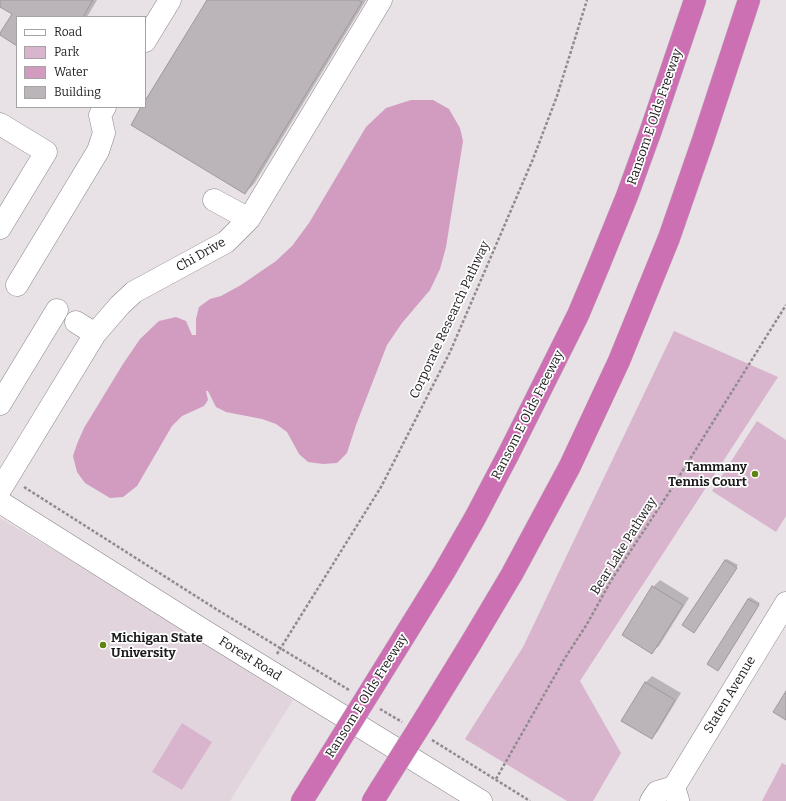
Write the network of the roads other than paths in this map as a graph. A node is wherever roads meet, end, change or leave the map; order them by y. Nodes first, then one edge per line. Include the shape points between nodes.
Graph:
1 (170, 0) edge
2 (381, 0) edge
3 (695, 0) edge
4 (749, 0) edge
5 (146, 39) edge
6 (104, 108) edge
7 (0, 124) edge
8 (214, 200) dead end
9 (249, 219) junction
10 (0, 228) edge
11 (17, 285) dead end
12 (57, 310) dead end
13 (76, 322) dead end
14 (95, 334) junction
15 (0, 404) edge
16 (4, 484) edge
17 (0, 502) edge
18 (786, 603) edge
19 (676, 794) edge
20 (377, 795) edge
21 (302, 801) edge
22 (481, 801) edge
23 (651, 801) edge

1 - 5 street
2 - 9 street, Chi Drive
3 - 21 highway, Ransom E Olds Freeway, bridge via 627,196 578,315 475,518
4 - 20 highway, bridge via 669,238 619,361 570,466 512,574 421,728
6 - 11 street via 100,115 104,133 98,151
7 - 10 street via 46,152
8 - 9 street
9 - 14 street, Chi Drive via 226,242 134,292
12 - 15 street
13 - 14 street
14 - 16 street, Chi Drive
17 - 22 street, Forest Road
18 - 19 street, Staten Avenue
19 - 23 street, Staten Avenue via 657,792

